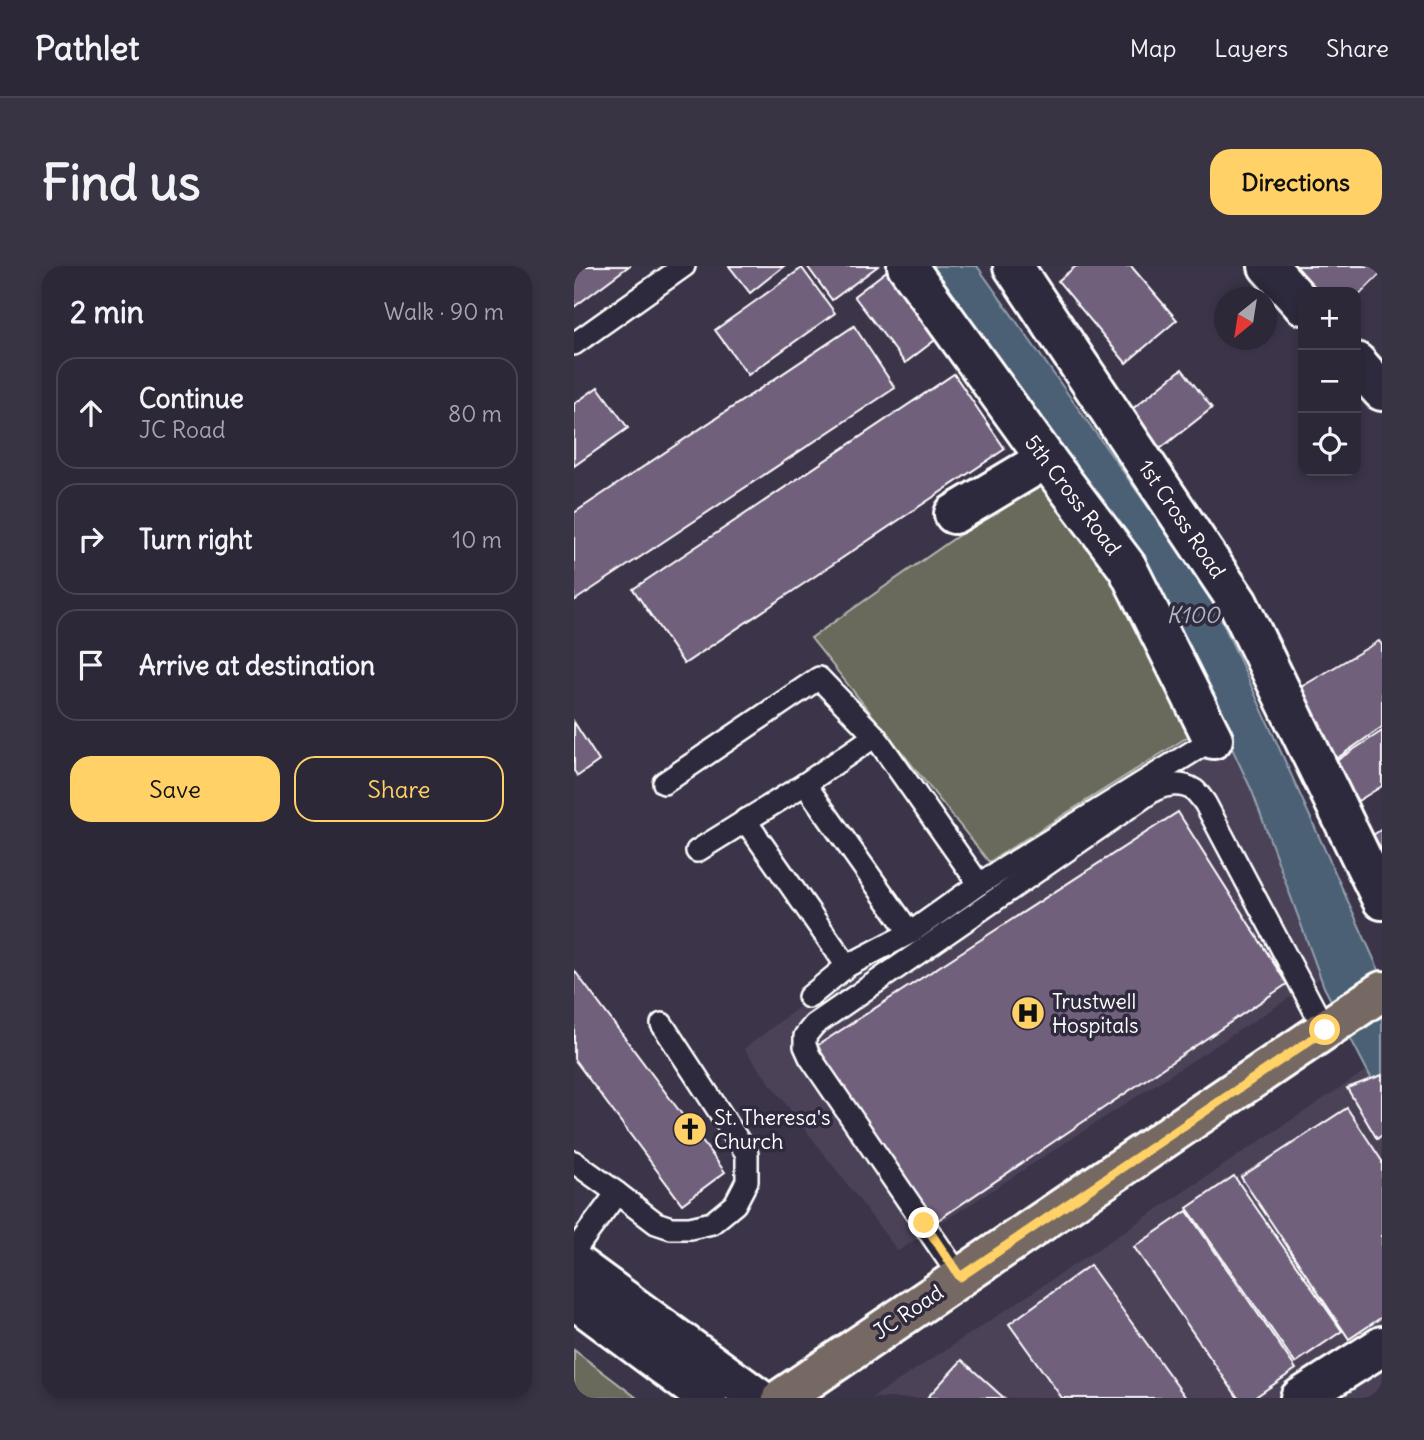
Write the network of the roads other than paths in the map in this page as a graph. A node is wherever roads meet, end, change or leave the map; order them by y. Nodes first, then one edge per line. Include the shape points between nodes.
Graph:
1 (684, 266) edge
2 (907, 266) edge
3 (1013, 266) edge
4 (1268, 266) edge
5 (1298, 299) edge
6 (574, 344) edge
7 (1361, 368) edge
8 (1382, 391) edge
9 (1046, 459) junction
10 (954, 514) dead end
11 (874, 736) junction
12 (1213, 739) joint
13 (664, 783) dead end
14 (805, 784) junction
15 (745, 820) junction
16 (697, 851) dead end
17 (979, 884) junction
18 (1382, 900) edge
19 (910, 933) junction
20 (847, 966) junction
21 (1382, 991) edge
22 (809, 998) dead end
23 (662, 1024) dead end
24 (1329, 1027) junction
25 (574, 1162) edge
26 (617, 1193) junction
27 (574, 1251) edge
28 (574, 1263) edge
29 (960, 1277) junction
30 (574, 1299) edge
31 (1382, 1346) edge
32 (707, 1398) edge
33 (758, 1398) edge
34 (782, 1398) edge
35 (1300, 1398) edge

1 - 6 lane
2 - 9 street, 5th Cross Road
3 - 18 street, 1st Cross Road via 1238,603
4 - 5 street
7 - 8 street
9 - 10 street
9 - 12 street, 5th Cross Road via 1127,567
11 - 13 lane via 819,678
11 - 14 lane
11 - 17 lane
12 - 17 lane
14 - 15 lane
14 - 19 lane
15 - 16 lane
15 - 20 lane
17 - 19 lane
19 - 20 lane
20 - 22 lane
21 - 24 main road, JC Road
23 - 26 lane via 747,1154 747,1181 734,1204 712,1223 690,1228 656,1223
24 - 29 main road, JC Road
24 - 29 lane via 1205,803 1194,790 1179,785 1154,790 804,1036 810,1057
25 - 26 lane
26 - 27 lane
28 - 33 street
29 - 34 main road, JC Road
30 - 32 street
31 - 35 street

